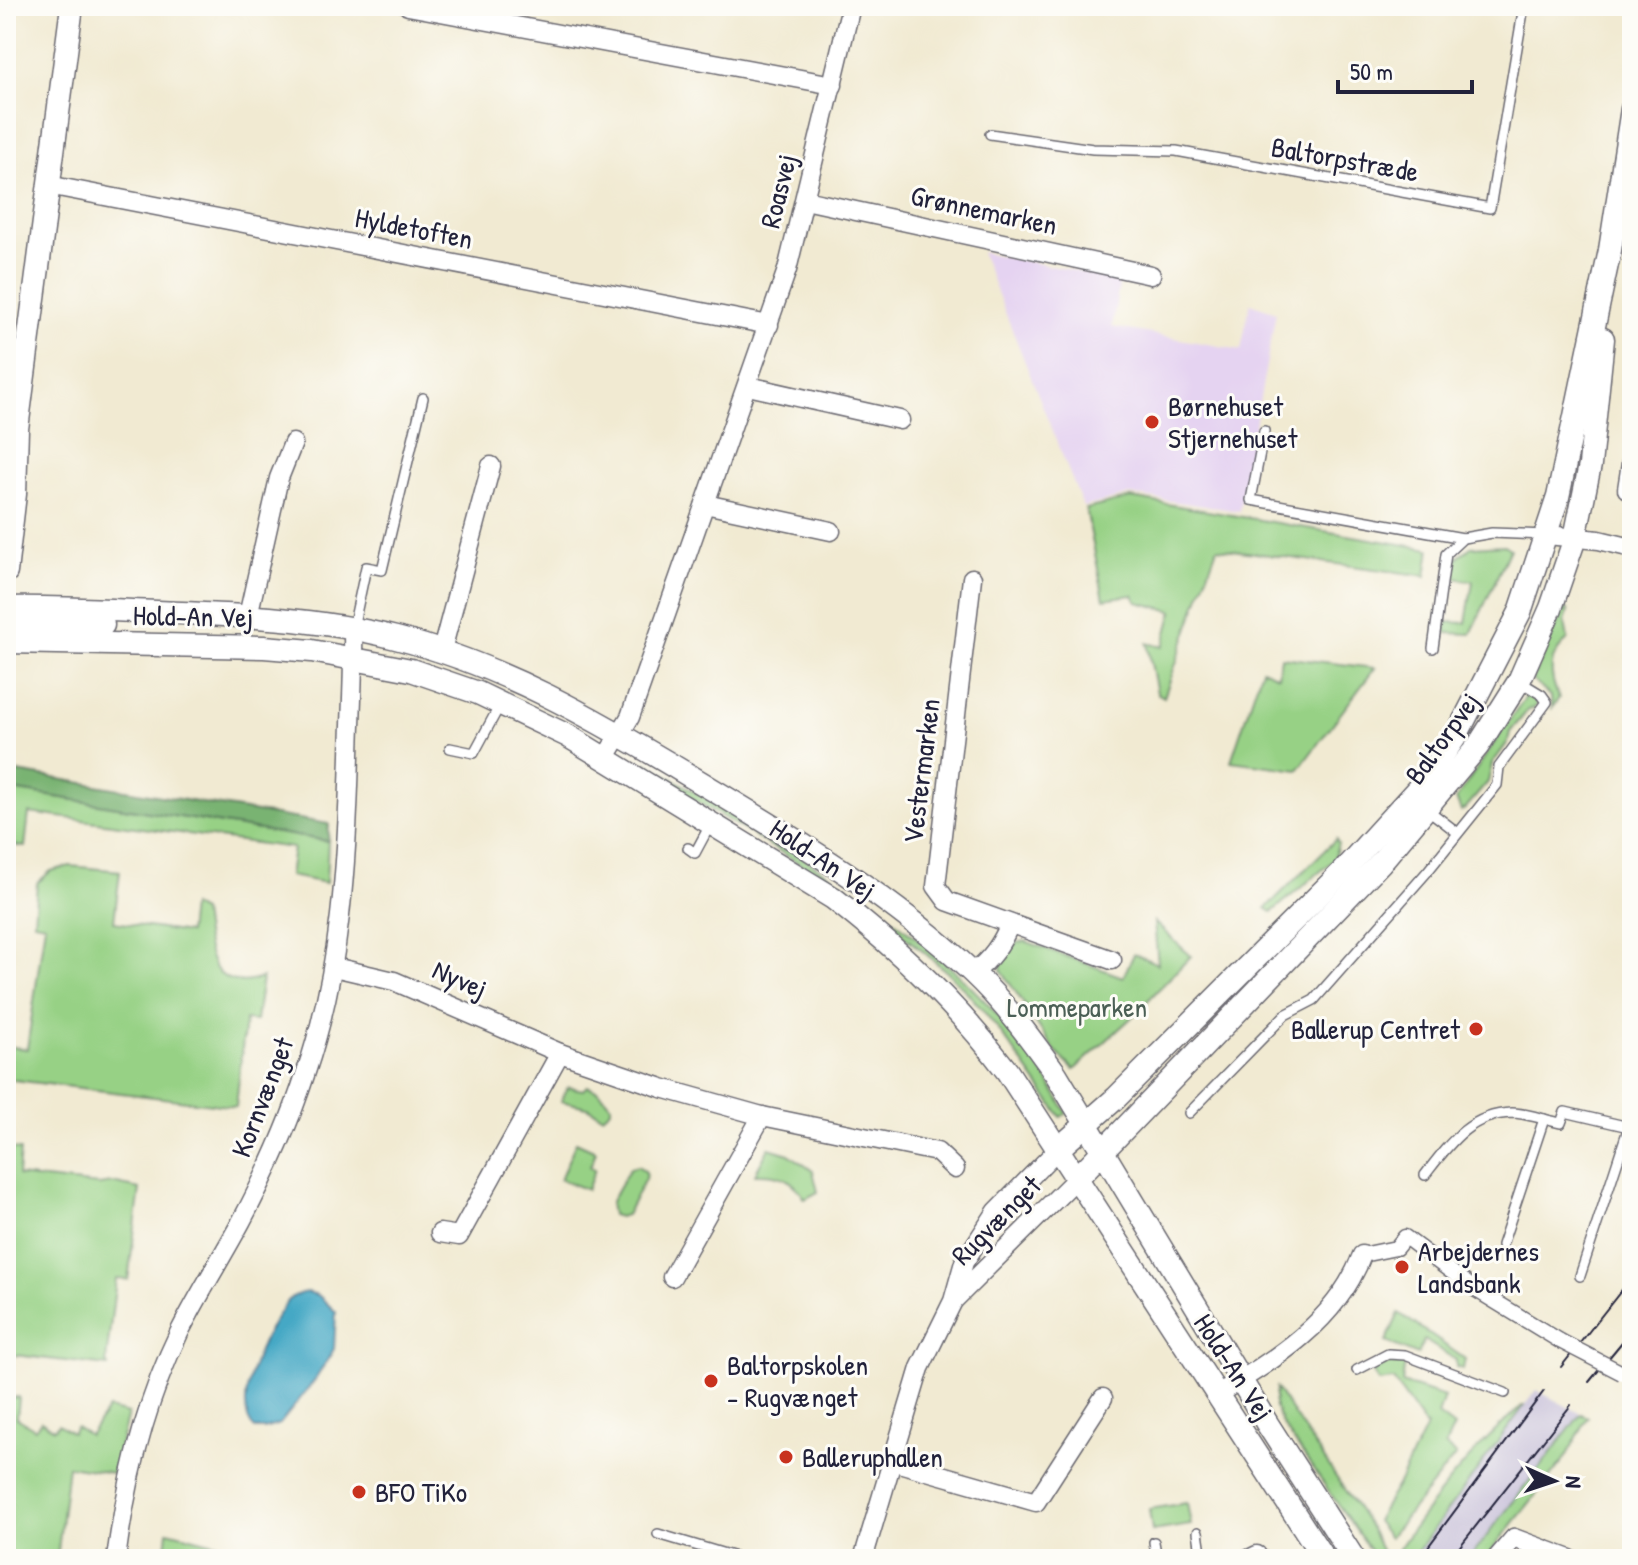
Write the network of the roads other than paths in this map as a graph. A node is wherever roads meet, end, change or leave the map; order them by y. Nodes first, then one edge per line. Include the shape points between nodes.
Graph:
1 (72, 6) edge
2 (408, 6) edge
3 (851, 6) edge
4 (1524, 6) edge
5 (833, 85) junction
6 (1632, 109) edge
7 (990, 134) dead end
8 (48, 185) junction
9 (805, 200) junction
10 (1610, 250) junction
11 (1151, 275) dead end
12 (769, 325) junction
13 (748, 386) junction
14 (423, 398) dead end
15 (900, 420) dead end
16 (1264, 431) dead end
17 (293, 443) dead end
18 (14, 450) junction
19 (1632, 457) edge
20 (491, 466) dead end
21 (6, 478) edge
22 (1627, 489) dead end
23 (705, 504) junction
24 (831, 531) dead end
25 (1547, 535) junction
26 (1463, 538) junction
27 (1575, 538) junction
28 (1632, 548) edge
29 (6, 572) edge
30 (972, 578) dead end
31 (6, 608) edge
32 (242, 616) junction
33 (6, 624) edge
34 (353, 628) junction
35 (6, 642) edge
36 (1433, 648) dead end
37 (442, 650) junction
38 (354, 658) junction
39 (1519, 681) junction
40 (501, 703) junction
41 (619, 734) junction
42 (450, 748) dead end
43 (606, 757) junction
44 (1427, 809) junction
45 (712, 822) junction
46 (1458, 833) junction
47 (688, 848) dead end
48 (1010, 924) junction
49 (1112, 960) dead end
50 (334, 967) junction
51 (973, 973) junction
52 (560, 1053) junction
53 (1189, 1113) dead end
54 (762, 1116) junction
55 (1632, 1117) edge
56 (1544, 1119) junction
57 (1088, 1124) junction
58 (1629, 1127) junction
59 (1058, 1149) junction
60 (1104, 1150) junction
61 (955, 1169) dead end
62 (1425, 1175) dead end
63 (1077, 1178) junction
64 (440, 1233) dead end
65 (1502, 1245) dead end
66 (1362, 1255) joint
67 (1580, 1276) dead end
68 (672, 1277) dead end
69 (953, 1301) junction
70 (1357, 1370) dead end
71 (1627, 1376) edge
72 (1242, 1380) junction
73 (1505, 1393) dead end
74 (1216, 1395) junction
75 (1103, 1398) dead end
76 (892, 1461) junction
77 (1198, 1532) dead end
78 (658, 1534) dead end
79 (1154, 1542) dead end
80 (1559, 1557) edge
81 (116, 1559) edge
82 (742, 1559) edge
83 (863, 1559) edge
84 (1157, 1559) edge
85 (1202, 1559) edge
86 (1324, 1559) edge
87 (1354, 1559) edge
88 (1496, 1559) edge

1 - 8 street
2 - 5 street
3 - 5 street, Roasvej
4 - 7 lane, Baltorpstræde via 1490,208 1176,151 1093,149
5 - 9 street, Roasvej
6 - 10 street, Baltorpvej
8 - 12 street, Hyldetoften
8 - 18 street
9 - 11 street, Grønnemarken
9 - 12 street, Roasvej
10 - 25 street, Baltorpvej
10 - 27 street, Baltorpvej via 1592,452
12 - 13 street, Roasvej
13 - 15 street
13 - 23 street, Roasvej
14 - 34 lane via 382,570 366,567
16 - 26 lane via 1251,500
17 - 32 street, Hold-An Vej
18 - 21 street
18 - 29 street
19 - 22 street
20 - 37 street
23 - 24 street
23 - 41 street, Roasvej via 630,717
25 - 26 lane
25 - 27 street
25 - 57 street, Baltorpvej via 1502,649 1456,736 1424,782 1342,872
26 - 36 lane via 1446,554
27 - 28 street
27 - 39 street, Baltorpvej
30 - 48 street, Vestermarken via 936,886 947,901
31 - 32 street, Hold-An Vej
32 - 33 street via 166,626
32 - 34 street, Hold-An Vej
34 - 37 street, Hold-An Vej
34 - 38 street, Kornvænget
35 - 38 street, Hold-An Vej via 264,647
37 - 41 street, Hold-An Vej via 548,694
38 - 40 street, Hold-An Vej via 411,670
38 - 50 street, Kornvænget via 347,842
39 - 44 street, Baltorpvej via 1478,746
39 - 46 lane via 1547,702 1499,767 1497,785
40 - 42 lane via 474,753
40 - 43 street, Hold-An Vej
41 - 43 street, Roasvej
41 - 51 street, Hold-An Vej via 807,847 901,911
43 - 45 street, Hold-An Vej
44 - 46 lane
44 - 60 street, Baltorpvej
45 - 47 lane via 695,853
45 - 59 street, Hold-An Vej via 833,898 911,962 976,1031
46 - 53 lane via 1314,1000 1285,1015
48 - 49 street, Vestermarken
48 - 51 street via 991,959
50 - 52 street, Nyvej via 394,981
50 - 81 street, Kornvænget via 296,1098 242,1219 179,1333 149,1410
51 - 57 street, Hold-An Vej via 1029,1036
52 - 54 street, Nyvej
52 - 64 street via 459,1236
54 - 61 street, Nyvej via 937,1152
54 - 68 street
55 - 58 lane
56 - 58 lane via 1561,1123 1565,1112
56 - 62 lane via 1513,1113 1478,1119
56 - 65 lane
57 - 59 street, Baltorpvej
57 - 60 street, Hold-An Vej
58 - 67 lane
59 - 63 street, Hold-An Vej
59 - 69 street, Rugvænget via 997,1211 964,1262
60 - 63 street, Baltorpvej
60 - 72 street, Hold-An Vej
63 - 69 street, Rugvænget
63 - 74 street, Hold-An Vej
66 - 71 street, bridge via 1396,1248 1405,1237 1473,1288
66 - 72 street via 1354,1276 1323,1318
69 - 76 street, Rugvænget via 920,1368
70 - 73 lane via 1388,1354 1405,1355
72 - 74 street
72 - 87 street, Hold-An Vej
74 - 86 street, Hold-An Vej
75 - 76 street via 1036,1502
76 - 83 street, Rugvænget
77 - 85 lane
78 - 82 lane
79 - 84 lane
80 - 88 street via 1514,1538

